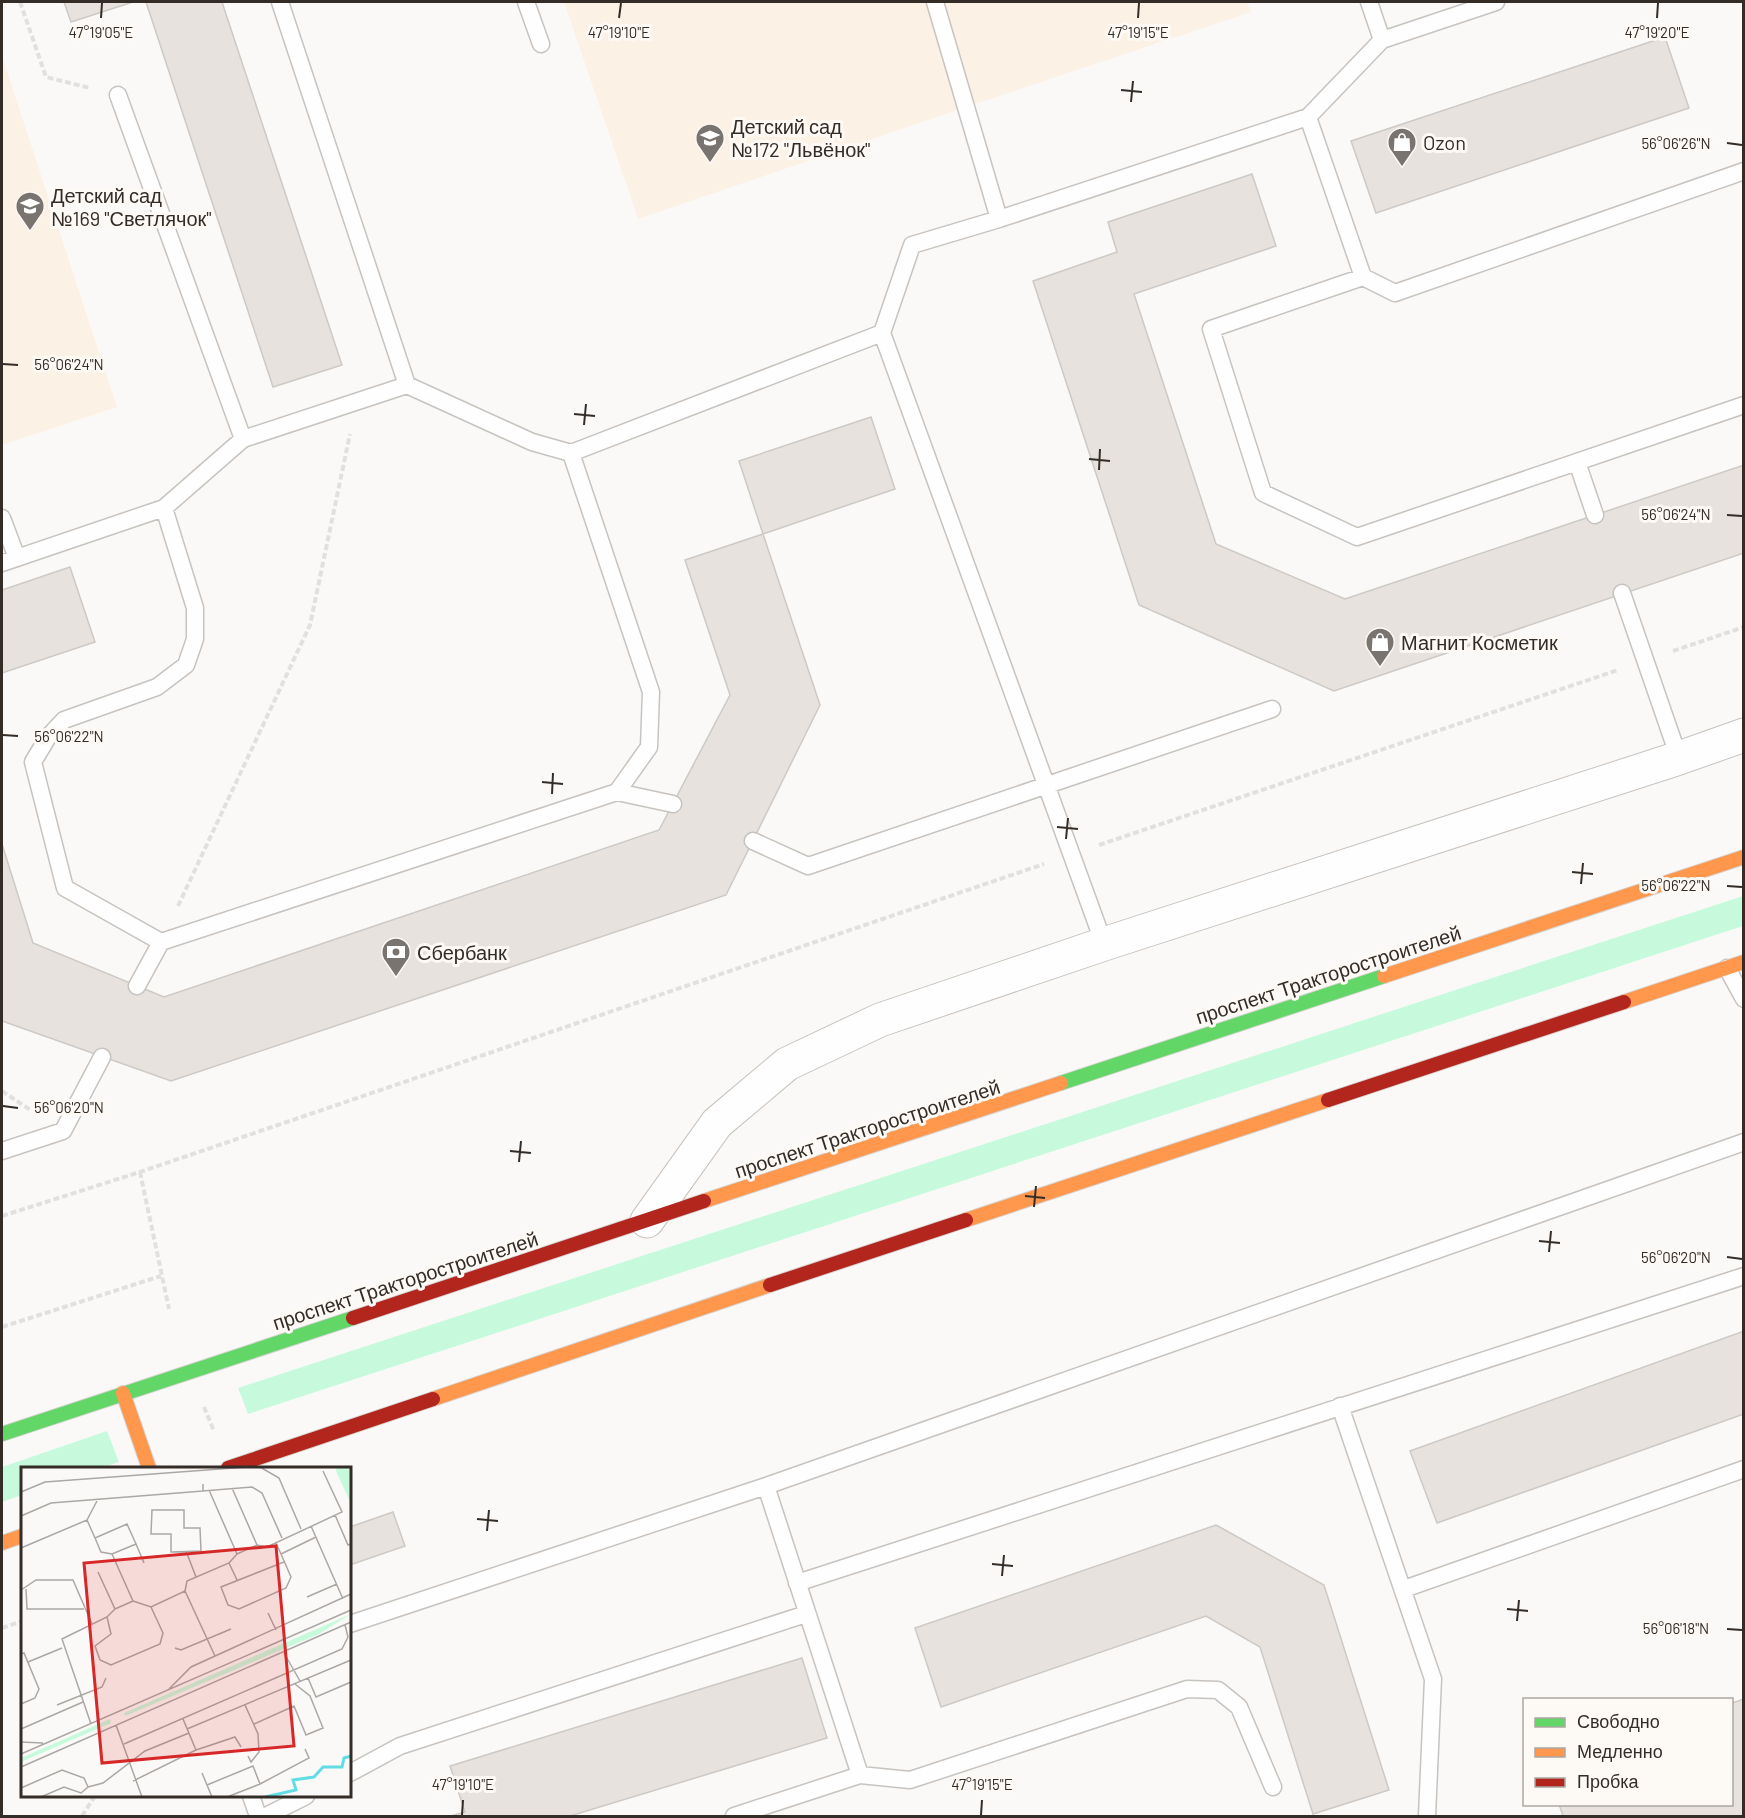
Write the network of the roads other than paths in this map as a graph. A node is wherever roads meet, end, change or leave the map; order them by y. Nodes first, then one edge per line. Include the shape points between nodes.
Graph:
1 (280, 2) edge
2 (526, 2) edge
3 (935, 2) edge
4 (1369, 2) edge
5 (1496, 2) edge
6 (1382, 40) junction
7 (541, 44) dead end
8 (118, 95) road end
9 (1308, 117) junction
10 (1743, 171) edge
11 (999, 219) junction
12 (1363, 277) junction
13 (882, 333) junction
14 (407, 385) junction
15 (1743, 405) edge
16 (243, 439) junction
17 (571, 453) junction
18 (1576, 462) junction
19 (164, 508) junction
20 (1595, 515) dead end
21 (2, 518) edge
22 (9, 560) edge
23 (1622, 593) dead end
24 (1272, 709) dead end
25 (1743, 735) edge
26 (1680, 758) junction
27 (1046, 786) junction
28 (617, 792) junction
29 (673, 804) dead end
30 (753, 841) dead end
31 (1743, 857) edge
32 (161, 942) junction
33 (1104, 944) junction
34 (1743, 962) edge
35 (1727, 968) junction
36 (137, 986) dead end
37 (1743, 999) edge
38 (102, 1057) dead end
39 (1743, 1142) edge
40 (2, 1151) edge
41 (646, 1221) junction
42 (1743, 1276) edge
43 (123, 1393) junction
44 (1340, 1406) junction
45 (2, 1434) edge
46 (149, 1467) edge
47 (231, 1467) edge
48 (1743, 1469) edge
49 (766, 1486) junction
50 (21, 1536) edge
51 (2, 1543) edge
52 (797, 1583) junction
53 (1404, 1589) junction
54 (806, 1614) junction
55 (351, 1624) edge
56 (351, 1772) edge
57 (860, 1775) junction
58 (1273, 1787) dead end
59 (251, 1797) edge
60 (304, 1797) edge
61 (258, 1816) edge
62 (266, 1816) edge
63 (734, 1816) edge
64 (1427, 1816) edge

1 - 14 lane
2 - 7 lane
3 - 11 lane
4 - 6 lane
5 - 6 lane
6 - 9 lane
8 - 16 lane
9 - 11 lane
9 - 12 lane
10 - 12 lane via 1395,293
11 - 13 lane via 912,245
12 - 18 lane via 1211,329 1263,492 1358,537
13 - 17 lane
13 - 27 lane
14 - 16 lane
14 - 17 lane via 532,442
15 - 18 lane
16 - 19 lane
17 - 28 lane via 651,692 649,747
18 - 20 lane
19 - 22 lane
19 - 32 lane via 195,608 195,639 186,665 157,687 64,720 33,762 65,888
21 - 22 lane
23 - 26 lane
24 - 27 lane
25 - 26 street
26 - 33 street
27 - 30 lane via 808,866
27 - 33 lane
28 - 29 lane
28 - 32 lane
31 - 41 main road, проспект Тракторостроителей
32 - 36 lane
33 - 41 street via 880,1020 787,1064 717,1123
34 - 35 main road
35 - 37 lane
35 - 47 main road
38 - 40 lane via 63,1131
39 - 49 lane
41 - 43 main road, проспект Тракторостроителей
42 - 44 lane
43 - 45 main road, проспект Тракторостроителей
43 - 46 main road
44 - 52 lane
44 - 53 lane
48 - 53 lane
49 - 52 lane
49 - 55 lane
50 - 51 main road
52 - 54 lane
53 - 64 lane via 1433,1679
54 - 56 lane via 400,1746
54 - 57 lane
57 - 58 lane via 909,1780 1187,1689 1218,1690 1239,1707
57 - 63 lane
59 - 61 lane
60 - 62 lane

